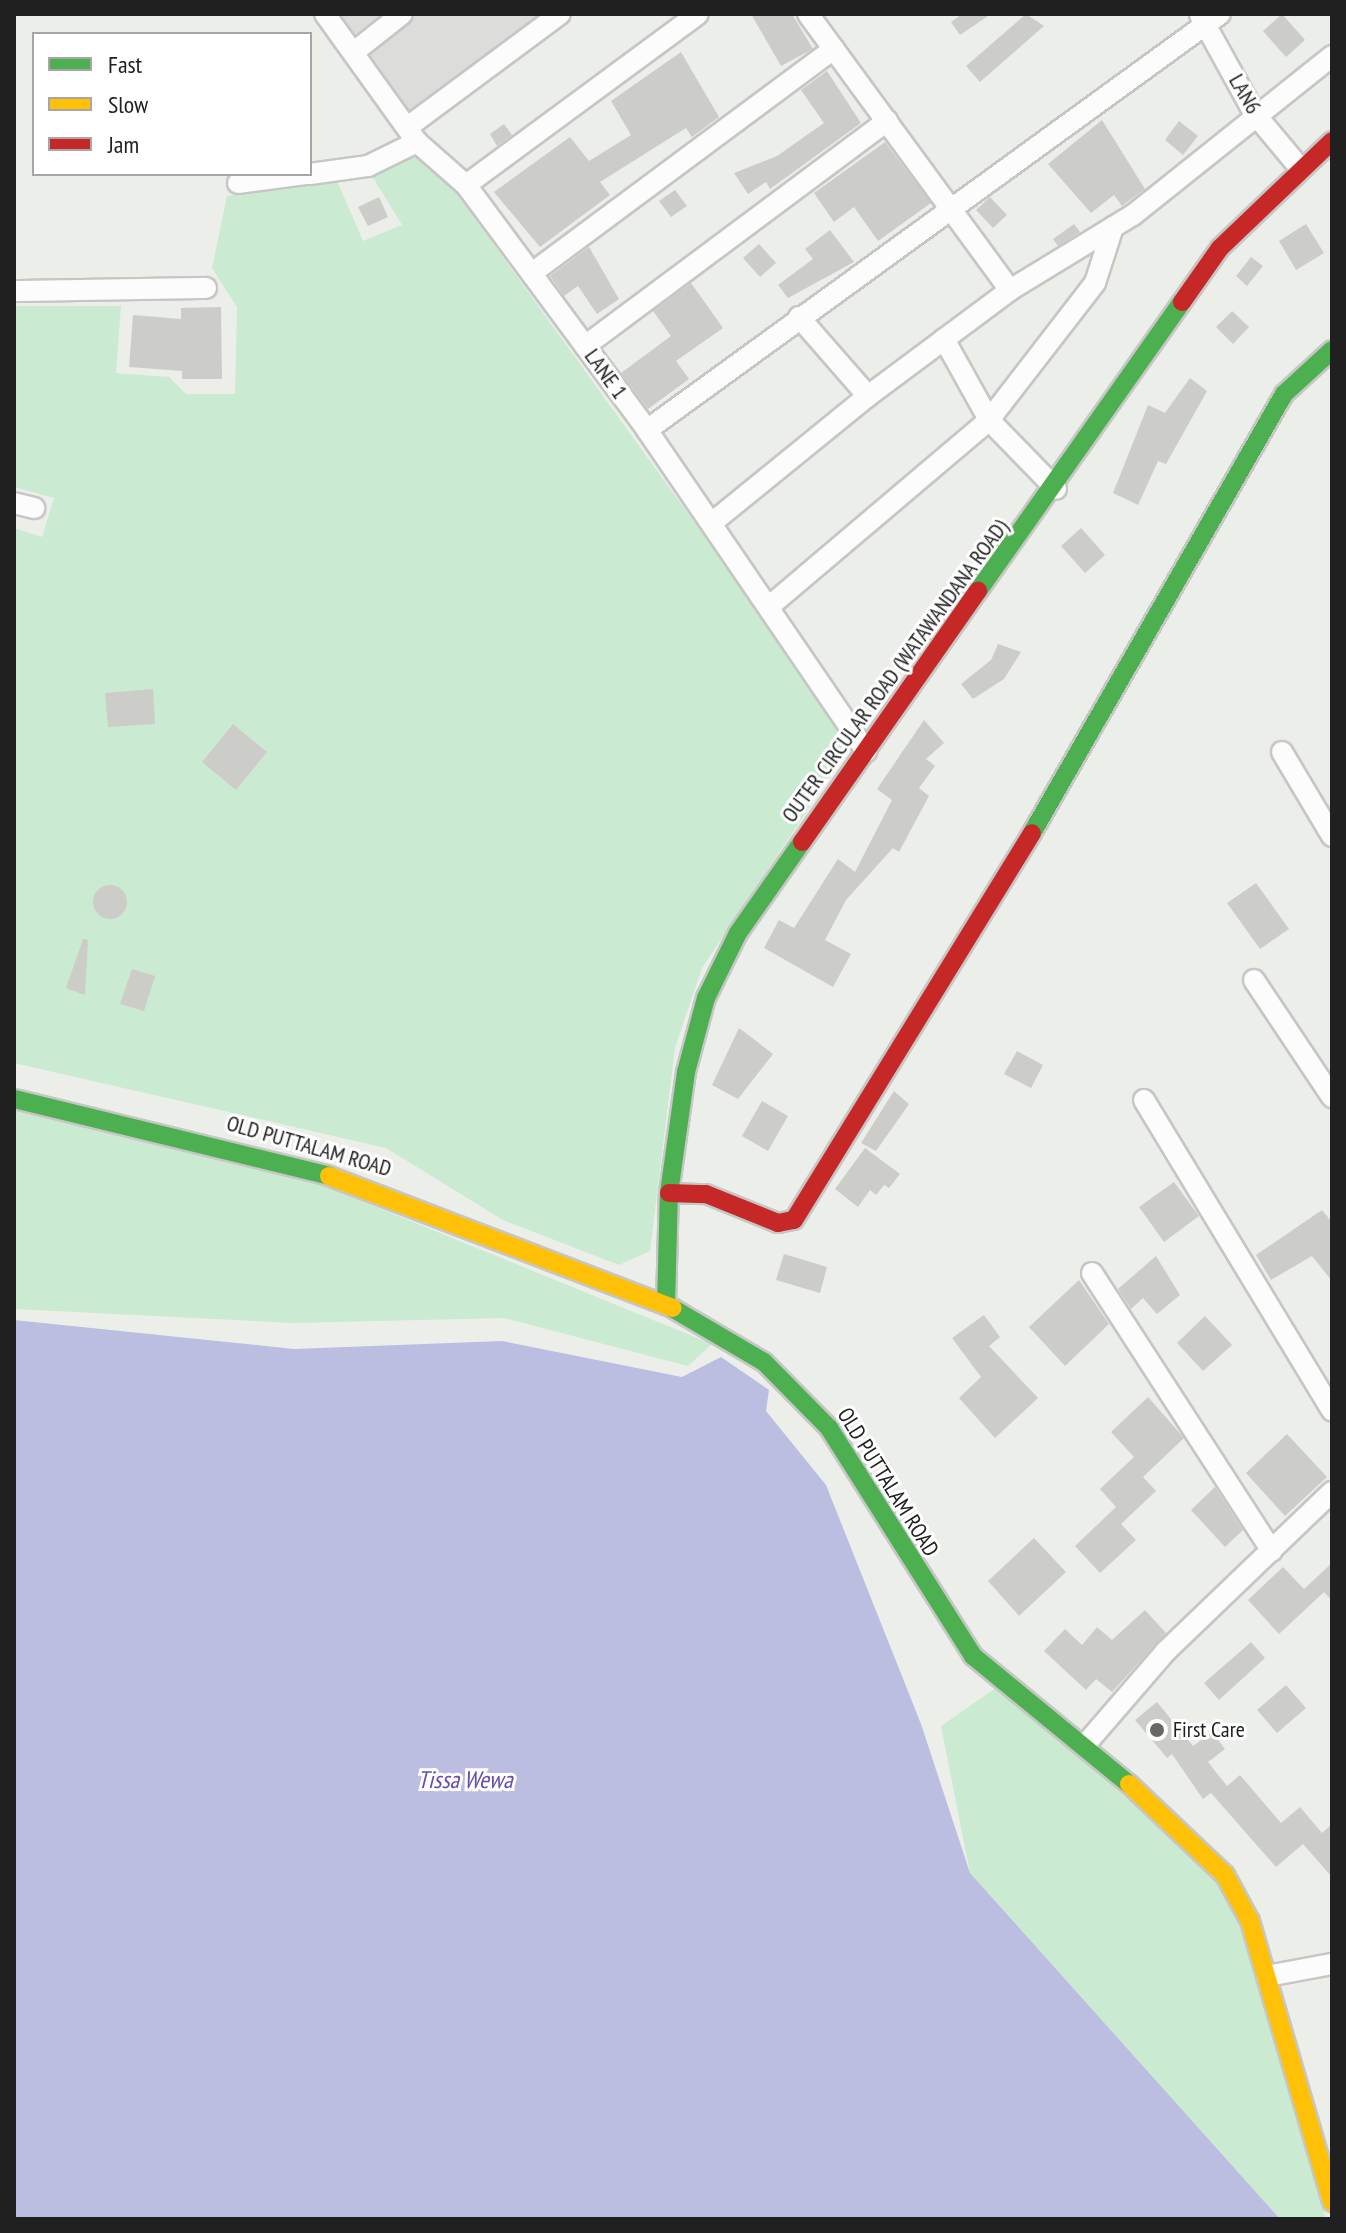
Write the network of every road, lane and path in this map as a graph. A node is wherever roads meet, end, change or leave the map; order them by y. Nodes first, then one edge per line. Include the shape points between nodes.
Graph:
1 (325, 14) edge
2 (402, 14) edge
3 (560, 14) edge
4 (698, 14) edge
5 (808, 14) edge
6 (1209, 17) edge
7 (834, 49) junction
8 (354, 52) junction
9 (1332, 56) edge
10 (1254, 113) junction
11 (887, 121) junction
12 (413, 134) junction
13 (1332, 141) edge
14 (1300, 168) junction
15 (312, 173) edge
16 (292, 176) edge
17 (238, 183) dead end
18 (466, 185) junction
19 (948, 205) junction
20 (1113, 227) junction
21 (532, 273) junction
22 (206, 288) dead end
23 (1010, 290) junction
24 (14, 291) edge
25 (799, 317) junction
26 (944, 339) junction
27 (585, 346) junction
28 (1332, 350) edge
29 (868, 396) junction
30 (989, 420) junction
31 (647, 430) junction
32 (1056, 489) junction
33 (713, 522) junction
34 (771, 605) junction
35 (866, 751) junction
36 (1282, 752) dead end
37 (1332, 836) edge
38 (1254, 980) dead end
39 (1332, 1097) edge
40 (14, 1099) edge
41 (1144, 1100) dead end
42 (669, 1193) junction
43 (1092, 1273) dead end
44 (666, 1305) junction
45 (1332, 1410) edge
46 (1332, 1492) edge
47 (1272, 1551) junction
48 (1085, 1745) junction
49 (1332, 1964) edge
50 (1267, 1976) junction
51 (1332, 2202) edge

1 - 8 street, LANE 1
2 - 8 street
3 - 12 street
4 - 18 street
5 - 7 street
6 - 10 street, LAN6
6 - 19 street
7 - 11 street
7 - 21 street
8 - 12 street, LANE 1
9 - 10 street
10 - 14 street, LAN6
10 - 20 street
11 - 19 street
11 - 27 street
12 - 15 street via 368,166
12 - 18 street, LANE 1
13 - 14 main road, OUTER CIRCULAR ROAD (WATAWANDANA ROAD)
14 - 32 main road, OUTER CIRCULAR ROAD (WATAWANDANA ROAD) via 1220,248
16 - 17 street
18 - 21 street, LANE 1
19 - 23 street
19 - 25 street
20 - 23 street
20 - 30 street via 1095,283
21 - 27 street, LANE 1
22 - 24 street
23 - 26 street
25 - 29 street
25 - 31 street
26 - 29 street
26 - 30 street
27 - 31 street, LANE 1
28 - 42 main road via 1284,394 1025,845 794,1220 778,1223 706,1194
29 - 33 street
30 - 32 street
30 - 34 street
31 - 33 street, LANE 1
32 - 35 main road, OUTER CIRCULAR ROAD (WATAWANDANA ROAD)
33 - 34 street, LANE 1
34 - 35 street, LANE 1
35 - 42 main road, OUTER CIRCULAR ROAD (WATAWANDANA ROAD) via 753,909 713,980 686,1072
36 - 37 street
38 - 39 street
40 - 44 main road, OLD PUTTALAM ROAD via 365,1185
41 - 45 street
42 - 44 main road, OUTER CIRCULAR ROAD (WATAWANDANA ROAD)
43 - 47 street
44 - 48 main road, OLD PUTTALAM ROAD via 732,1340 812,1407 966,1647
46 - 47 street
47 - 48 street via 1166,1651
48 - 50 main road, OLD PUTTALAM ROAD via 1180,1825 1225,1875 1245,1908
49 - 50 street
50 - 51 main road, OLD PUTTALAM ROAD

